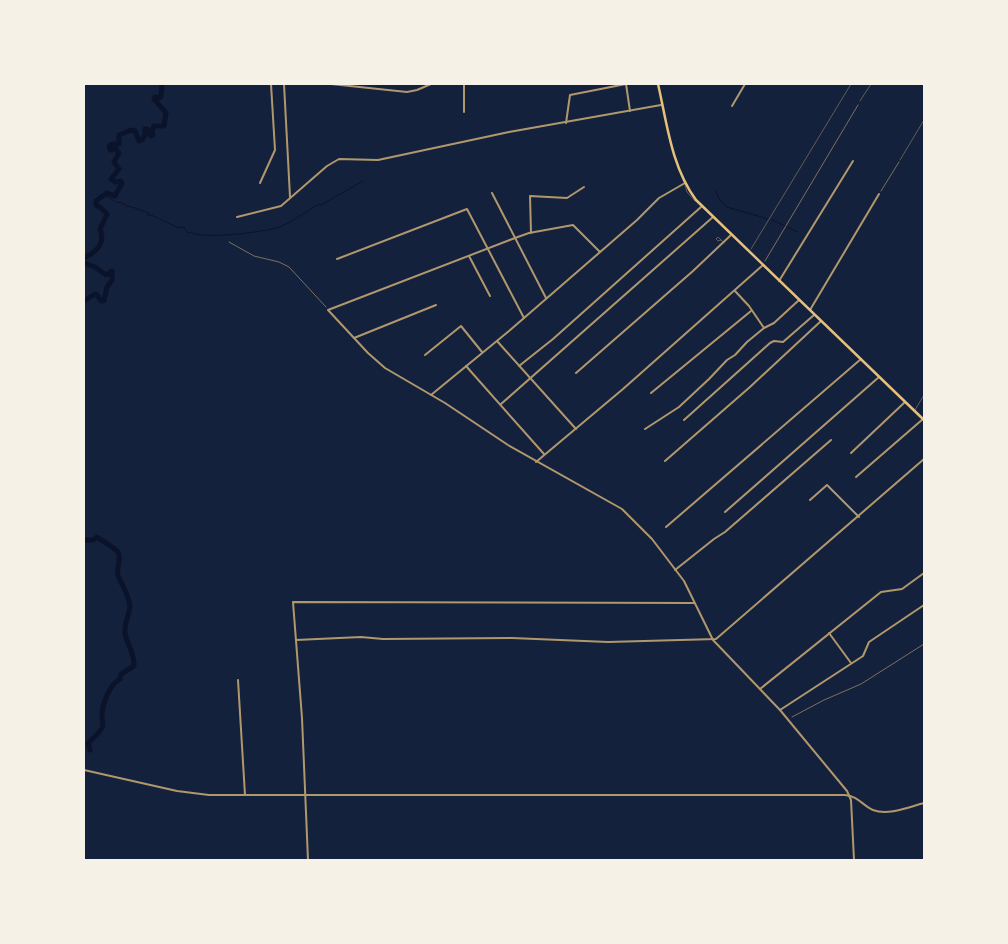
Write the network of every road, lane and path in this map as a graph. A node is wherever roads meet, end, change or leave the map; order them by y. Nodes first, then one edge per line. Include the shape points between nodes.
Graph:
1 (271, 84) edge
2 (284, 84) edge
3 (331, 84) edge
4 (431, 84) edge
5 (464, 84) edge
6 (658, 84) edge
7 (745, 84) edge
8 (851, 84) edge
9 (871, 84) edge
10 (860, 102) joint
11 (663, 105) junction
12 (732, 106) dead end
13 (630, 111) junction
14 (464, 112) dead end
15 (924, 120) edge
16 (566, 123) junction
17 (900, 160) joint
18 (853, 161) dead end
19 (260, 183) dead end
20 (685, 183) junction
21 (584, 187) dead end
22 (492, 193) dead end
23 (879, 194) joint
24 (290, 197) junction
25 (701, 205) junction
26 (237, 217) dead end
27 (713, 218) junction
28 (531, 233) junction
29 (732, 235) junction
30 (515, 238) junction
31 (721, 240) dead end
32 (229, 242) dead end
33 (724, 243) junction
34 (488, 248) junction
35 (600, 252) junction
36 (750, 252) junction
37 (469, 255) junction
38 (337, 259) dead end
39 (763, 265) junction
40 (779, 281) junction
41 (734, 291) junction
42 (490, 296) dead end
43 (546, 298) junction
44 (799, 300) junction
45 (436, 305) dead end
46 (328, 310) junction
47 (810, 310) junction
48 (750, 311) junction
49 (814, 315) junction
50 (524, 318) junction
51 (821, 321) junction
52 (764, 328) junction
53 (354, 338) junction
54 (497, 341) junction
55 (482, 352) junction
56 (425, 354) dead end
57 (860, 359) junction
58 (466, 366) junction
59 (519, 366) junction
60 (576, 373) dead end
61 (879, 377) junction
62 (530, 378) junction
63 (651, 393) dead end
64 (431, 395) junction
65 (924, 395) edge
66 (905, 402) junction
67 (500, 404) junction
68 (914, 411) junction
69 (684, 420) dead end
70 (924, 420) edge
71 (576, 429) junction
72 (646, 429) dead end
73 (831, 440) dead end
74 (851, 453) dead end
75 (544, 454) junction
76 (924, 459) edge
77 (665, 460) dead end
78 (536, 462) junction
79 (856, 477) dead end
80 (810, 500) dead end
81 (725, 512) dead end
82 (859, 517) junction
83 (666, 527) dead end
84 (676, 570) junction
85 (924, 573) edge
86 (695, 603) junction
87 (924, 605) edge
88 (829, 633) junction
89 (296, 640) junction
90 (713, 640) junction
91 (924, 644) edge
92 (852, 664) junction
93 (238, 680) dead end
94 (760, 689) junction
95 (780, 710) junction
96 (788, 720) junction
97 (84, 770) edge
98 (245, 795) junction
99 (305, 795) junction
100 (850, 795) junction
101 (924, 803) edge
102 (308, 860) edge
103 (854, 860) edge

1 - 19 street via 275,150
2 - 24 street
3 - 4 street via 407,92
5 - 14 street
6 - 11 main road
7 - 12 street
8 - 36 lane
9 - 10 lane
10 - 39 path
11 - 13 street
11 - 20 main road via 674,155
13 - 16 street
13 - 16 street via 626,84 570,96
15 - 17 lane
16 - 24 street via 378,160 339,159
17 - 23 path
18 - 40 street
20 - 25 main road
20 - 35 street via 659,198
21 - 28 street via 567,198 530,196
22 - 30 street
23 - 47 street
24 - 26 street via 281,206
25 - 27 main road
25 - 59 street
27 - 29 main road
27 - 62 street
28 - 30 street
28 - 35 street via 573,225
29 - 33 street
29 - 36 main road
30 - 34 street
30 - 43 street
31 - 33 lane
32 - 46 path via 254,256 289,267
33 - 60 street
34 - 37 street
34 - 38 street via 468,209
34 - 50 street
35 - 43 street
36 - 39 main road
37 - 42 street
37 - 46 street
39 - 40 main road
39 - 41 street
40 - 44 main road
41 - 48 street
41 - 71 street
43 - 50 street
44 - 47 main road
44 - 52 street
45 - 53 street
46 - 53 street
47 - 49 main road
48 - 52 street
48 - 63 street
49 - 51 main road
49 - 69 street via 783,342 770,343
50 - 54 street
51 - 57 main road
51 - 77 street
52 - 72 street via 679,407
53 - 64 street via 385,368
54 - 55 street
54 - 59 street
55 - 56 street via 461,326
55 - 58 street
57 - 61 main road
57 - 83 street
58 - 64 street
58 - 67 street
59 - 62 street
61 - 66 main road
61 - 81 street
62 - 67 street
62 - 71 street
64 - 78 street
65 - 68 lane
66 - 68 main road
66 - 74 street
67 - 75 street
68 - 70 main road
70 - 79 street
71 - 75 street
73 - 84 street
75 - 78 street
76 - 82 street
78 - 84 street via 622,508
80 - 82 street via 827,485
82 - 90 street
84 - 86 street
85 - 88 street via 902,589 881,592
86 - 89 street via 293,602
86 - 90 street
87 - 92 street via 869,642 863,656
88 - 92 street
88 - 94 street
89 - 90 street via 361,637 608,642
89 - 99 street
90 - 94 street
91 - 96 path via 861,684
92 - 95 street
93 - 98 street
94 - 95 street
95 - 96 street
96 - 100 street
97 - 98 street via 191,793
98 - 99 street
99 - 100 street
99 - 102 street
100 - 101 street via 882,812
100 - 103 street

